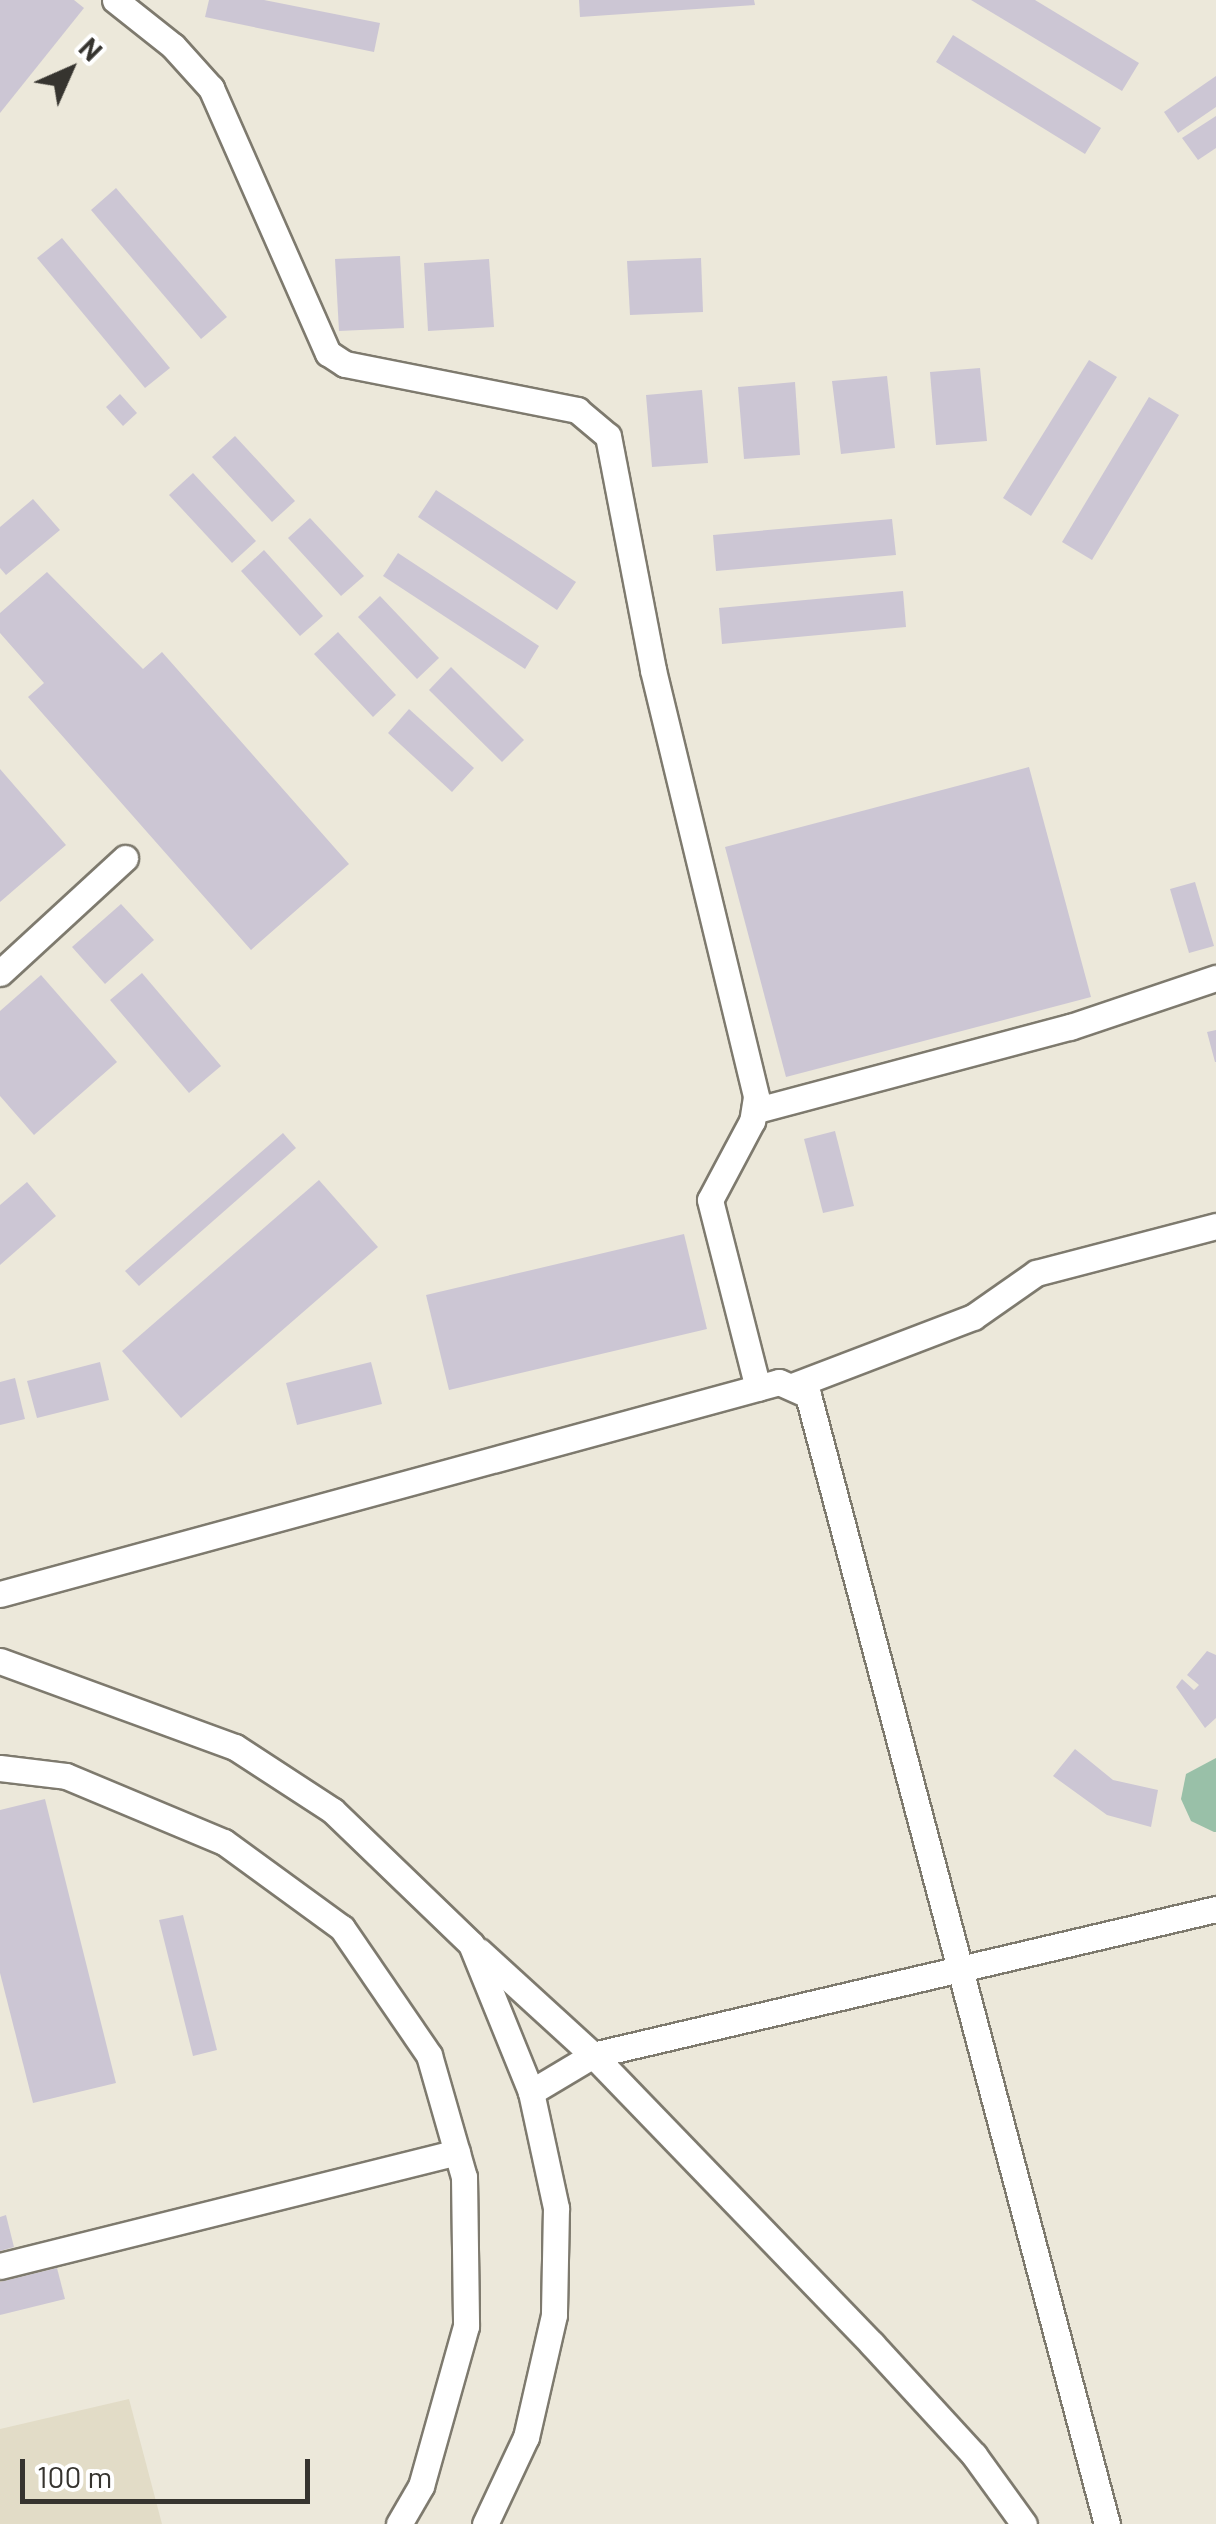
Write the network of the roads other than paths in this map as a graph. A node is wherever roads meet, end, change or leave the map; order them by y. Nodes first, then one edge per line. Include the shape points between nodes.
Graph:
1 (115, 0) edge
2 (125, 858) dead end
3 (0, 973) edge
4 (1216, 978) edge
5 (757, 1110) junction
6 (1216, 1226) edge
7 (795, 1386) junction
8 (758, 1388) junction
9 (0, 1594) edge
10 (0, 1661) edge
11 (0, 1768) edge
12 (1216, 1909) edge
13 (471, 1944) junction
14 (961, 1973) junction
15 (593, 2056) junction
16 (531, 2092) junction
17 (457, 2152) junction
18 (0, 2266) edge
19 (399, 2524) edge
20 (485, 2524) edge
21 (1024, 2524) edge
22 (1106, 2524) edge

1 - 5 street via 173,46 211,88 328,352 345,364 576,410 608,436 653,670
2 - 3 street
4 - 5 street via 1070,1027
5 - 8 street via 710,1210
6 - 7 street via 1036,1274 973,1317
7 - 8 street
7 - 14 street via 816,1409
8 - 9 street
10 - 13 street via 235,1747 333,1811
11 - 17 street via 66,1776 224,1842 342,1928 429,2055
12 - 14 street
13 - 15 street
13 - 16 street
14 - 15 street
14 - 22 street
15 - 16 street
15 - 21 street via 872,2344 974,2455
16 - 20 street via 556,2208 554,2315 526,2437
17 - 18 street
17 - 19 street via 464,2177 466,2326 421,2486

